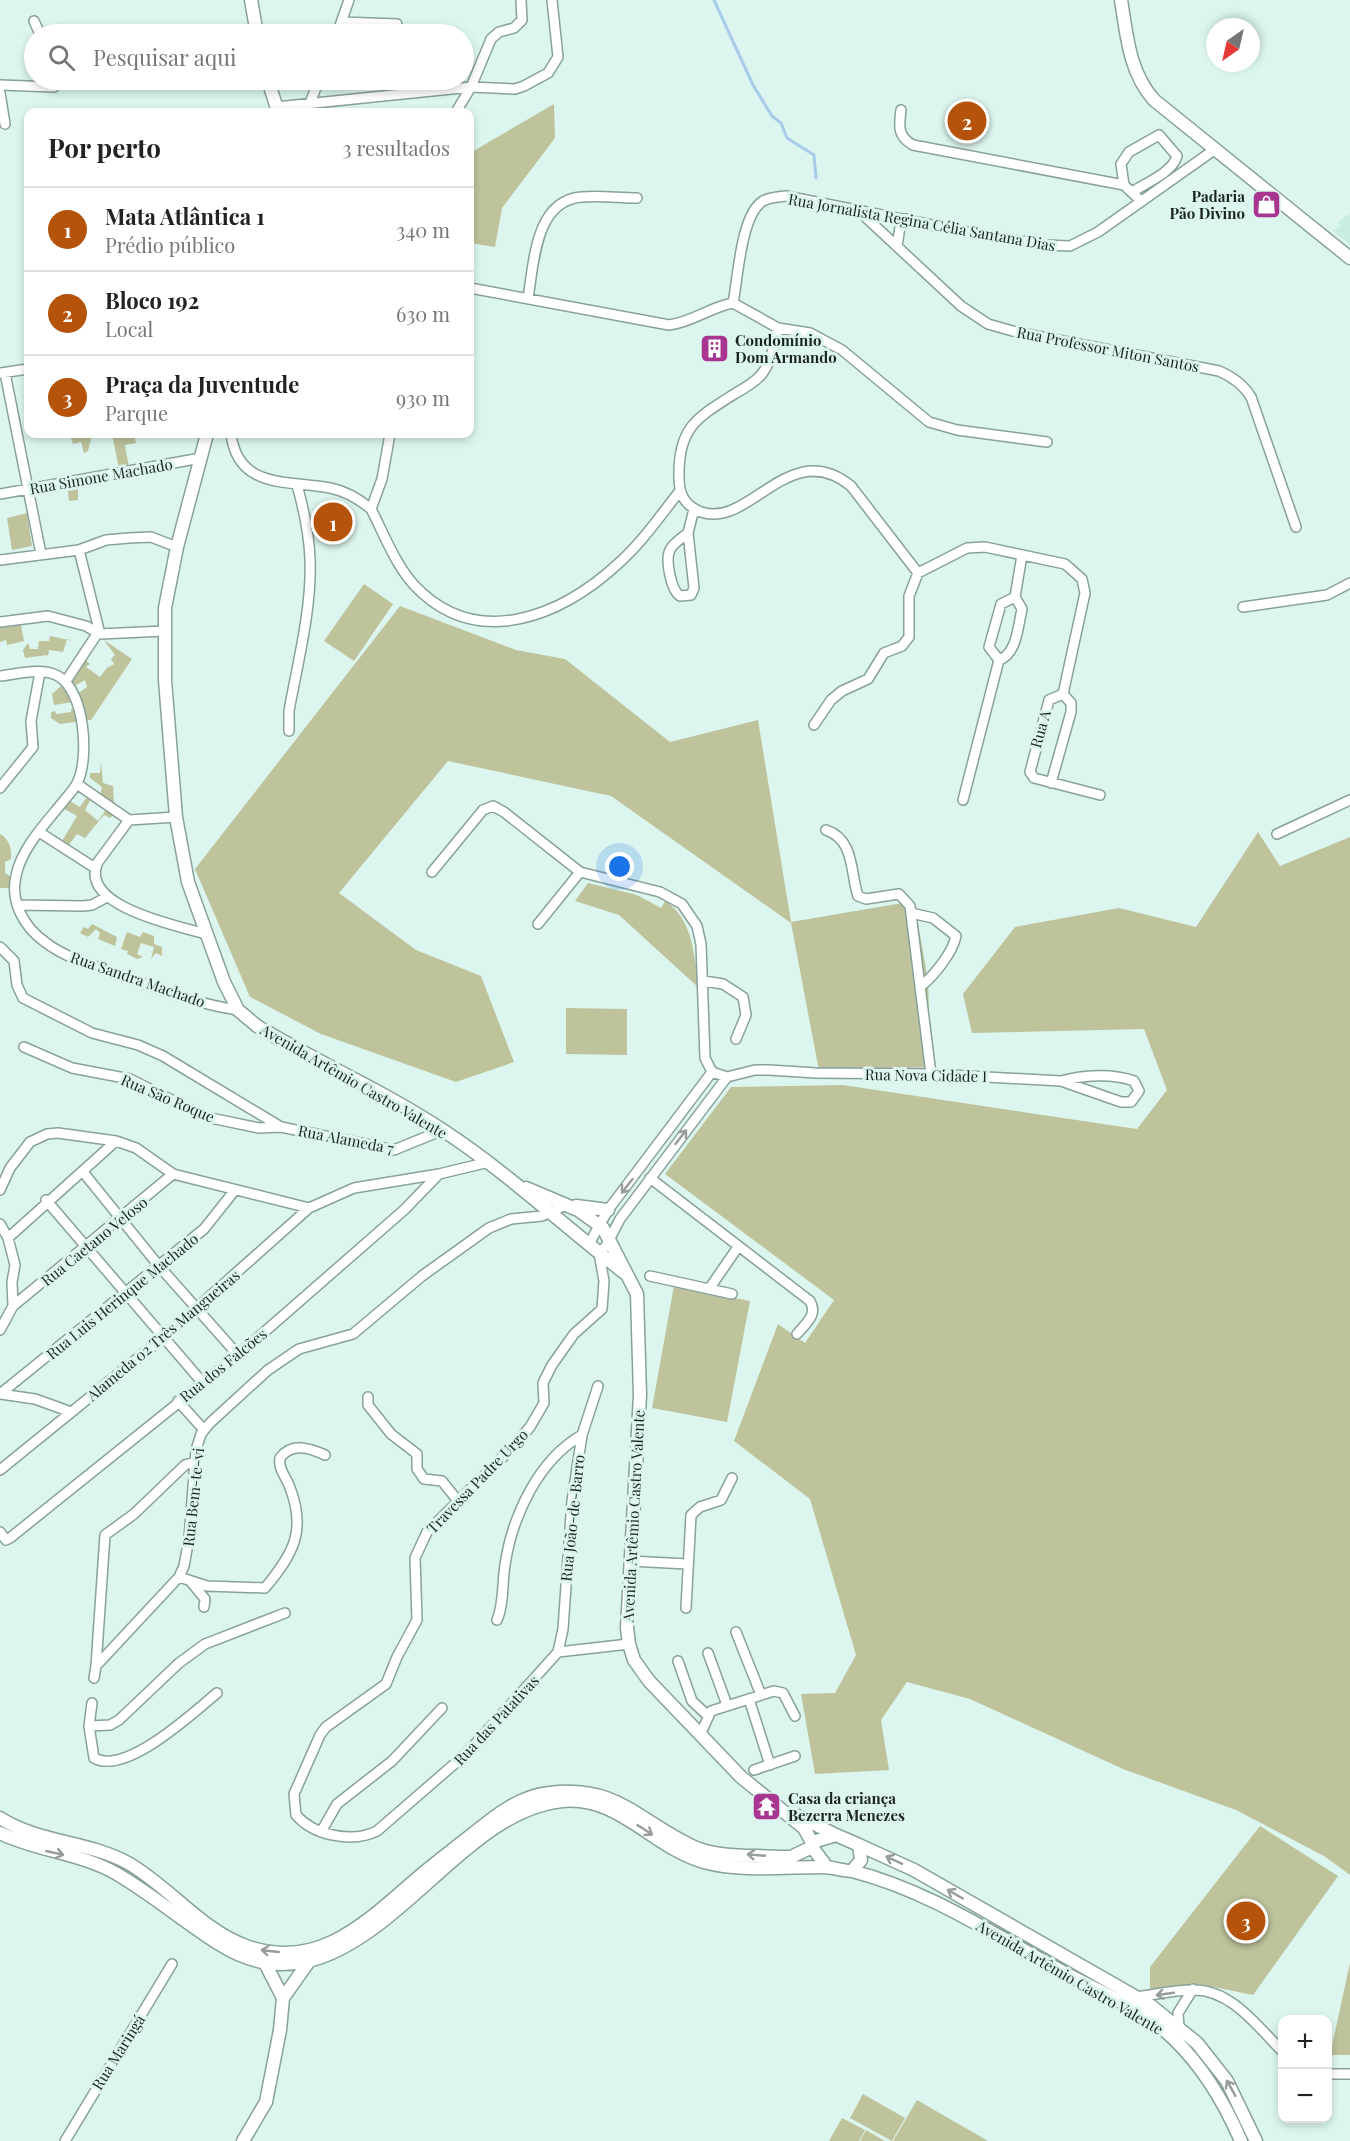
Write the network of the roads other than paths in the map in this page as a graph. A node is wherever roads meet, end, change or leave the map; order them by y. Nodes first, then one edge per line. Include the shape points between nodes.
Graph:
1 (251, 0) edge
2 (349, 0) edge
3 (521, 0) edge
4 (552, 0) edge
5 (1121, 0) edge
6 (34, 21) dead end
7 (342, 22) joint
8 (35, 24) edge
9 (255, 24) edge
10 (397, 24) dead end
11 (474, 79) edge
12 (0, 85) edge
13 (24, 86) edge
14 (474, 87) edge
15 (271, 90) edge
16 (316, 90) edge
17 (441, 90) edge
18 (469, 90) edge
19 (0, 93) edge
20 (310, 103) junction
21 (276, 108) edge
22 (286, 108) edge
23 (458, 108) edge
24 (901, 110) dead end
25 (5, 124) dead end
26 (1214, 150) junction
27 (1124, 185) junction
28 (1132, 192) junction
29 (637, 198) dead end
30 (1140, 200) junction
31 (860, 212) junction
32 (906, 219) junction
33 (897, 246) junction
34 (1350, 258) edge
35 (474, 289) edge
36 (528, 298) junction
37 (733, 303) junction
38 (778, 328) junction
39 (24, 370) edge
40 (3, 373) edge
41 (206, 438) edge
42 (232, 438) edge
43 (389, 438) edge
44 (1047, 442) dead end
45 (201, 458) junction
46 (297, 485) junction
47 (29, 488) junction
48 (679, 492) junction
49 (0, 494) edge
50 (371, 509) junction
51 (694, 509) junction
52 (1296, 527) dead end
53 (688, 533) junction
54 (177, 547) junction
55 (79, 550) junction
56 (41, 554) junction
57 (1022, 555) junction
58 (0, 560) edge
59 (918, 573) junction
60 (1350, 584) edge
61 (1014, 597) junction
62 (1242, 608) dead end
63 (0, 622) edge
64 (164, 631) junction
65 (100, 634) junction
66 (999, 660) junction
67 (40, 672) junction
68 (0, 676) edge
69 (66, 681) junction
70 (1063, 694) junction
71 (814, 725) dead end
72 (289, 731) dead end
73 (1051, 783) junction
74 (77, 784) junction
75 (0, 788) edge
76 (1100, 795) dead end
77 (963, 800) dead end
78 (1350, 800) edge
79 (176, 817) junction
80 (129, 820) junction
81 (826, 830) dead end
82 (39, 832) junction
83 (1277, 834) dead end
84 (95, 868) junction
85 (432, 872) dead end
86 (579, 872) junction
87 (107, 897) junction
88 (17, 905) junction
89 (911, 913) junction
90 (538, 924) dead end
91 (206, 934) junction
92 (0, 947) edge
93 (704, 981) junction
94 (921, 986) junction
95 (238, 1010) junction
96 (736, 1039) dead end
97 (24, 1047) dead end
98 (712, 1072) junction
99 (931, 1074) junction
100 (727, 1077) junction
101 (1061, 1081) junction
102 (280, 1127) junction
103 (443, 1130) junction
104 (116, 1141) junction
105 (489, 1162) junction
106 (646, 1162) junction
107 (657, 1169) junction
108 (82, 1172) junction
109 (173, 1174) junction
110 (439, 1174) junction
111 (650, 1178) junction
112 (513, 1182) junction
113 (0, 1190) edge
114 (235, 1190) junction
115 (46, 1200) junction
116 (566, 1205) junction
117 (309, 1208) junction
118 (608, 1210) junction
119 (549, 1214) junction
120 (121, 1220) junction
121 (620, 1220) junction
122 (598, 1223) junction
123 (0, 1224) edge
124 (8, 1238) junction
125 (610, 1238) junction
126 (589, 1244) junction
127 (88, 1246) junction
128 (738, 1247) junction
129 (599, 1252) junction
130 (159, 1266) junction
131 (626, 1274) junction
132 (650, 1276) dead end
133 (709, 1289) junction
134 (127, 1293) junction
135 (732, 1294) dead end
136 (13, 1306) junction
137 (196, 1309) junction
138 (0, 1330) edge
139 (797, 1334) dead end
140 (164, 1337) junction
141 (238, 1354) junction
142 (202, 1382) junction
143 (598, 1386) dead end
144 (0, 1394) edge
145 (368, 1397) dead end
146 (178, 1401) junction
147 (71, 1412) junction
148 (204, 1430) junction
149 (582, 1435) junction
150 (325, 1455) dead end
151 (194, 1462) junction
152 (0, 1470) edge
153 (732, 1478) dead end
154 (458, 1501) junction
155 (2, 1538) edge
156 (630, 1561) junction
157 (687, 1564) junction
158 (179, 1577) junction
159 (191, 1582) junction
160 (204, 1607) dead end
161 (686, 1608) dead end
162 (285, 1613) dead end
163 (497, 1620) dead end
164 (736, 1632) dead end
165 (629, 1644) junction
166 (558, 1652) junction
167 (708, 1653) dead end
168 (678, 1661) dead end
169 (96, 1666) junction
170 (94, 1678) dead end
171 (217, 1694) dead end
172 (761, 1695) junction
173 (749, 1699) junction
174 (92, 1702) dead end
175 (727, 1705) junction
176 (442, 1708) dead end
177 (707, 1715) junction
178 (795, 1716) dead end
179 (89, 1726) junction
180 (701, 1733) junction
181 (795, 1756) dead end
182 (770, 1765) junction
183 (754, 1770) dead end
184 (780, 1809) junction
185 (0, 1818) edge
186 (377, 1831) joint
187 (321, 1832) junction
188 (0, 1833) edge
189 (836, 1835) junction
190 (859, 1845) junction
191 (813, 1846) junction
192 (827, 1867) junction
193 (852, 1871) junction
194 (310, 1960) junction
195 (265, 1963) junction
196 (172, 1964) dead end
197 (1193, 1989) junction
198 (1136, 1997) junction
199 (283, 1998) junction
200 (1179, 2028) junction
201 (1278, 2047) edge
202 (1332, 2074) edge
203 (1350, 2074) edge
204 (65, 2141) edge
205 (243, 2141) edge
206 (1241, 2141) edge
207 (1256, 2141) edge

1 - 9 main road
2 - 7 street
3 - 11 street via 522,20 491,39
4 - 14 street via 558,57 555,67 516,89
5 - 26 main road via 1130,52 1144,88
6 - 8 street
7 - 10 street
12 - 13 street
15 - 21 main road
16 - 20 street
17 - 20 street
18 - 23 street
19 - 25 street
20 - 22 street
24 - 27 street via 901,135 913,145
26 - 30 street, Rua Jornalista Regina Célia Santana Dias
26 - 34 main road
27 - 28 street
27 - 28 street via 1124,158 1159,135 1163,137 1177,159
28 - 30 street
29 - 36 street via 582,197 558,206 541,231
30 - 32 street, Rua Jornalista Regina Célia Santana Dias via 1098,232 1070,246 1044,245
31 - 32 street, Rua Jornalista Regina Célia Santana Dias
31 - 33 street, Rua Professor Miton Santos
31 - 37 street, Rua Jornalista Regina Célia Santana Dias via 786,196 762,202 748,223
32 - 33 street via 900,227
33 - 52 street, Rua Professor Miton Santos via 961,306 988,324 1231,376 1251,397
35 - 36 street
36 - 37 street via 669,325
37 - 38 street
38 - 44 street via 810,333 842,350 929,422 957,430
38 - 48 street via 770,360 761,375 711,408 683,438 679,450
39 - 40 street
40 - 47 street
41 - 45 main road
42 - 46 street via 239,459 253,472 273,482
43 - 50 street via 382,479
45 - 47 street, Rua Simone Machado
45 - 54 main road
46 - 50 street via 345,492
46 - 72 street via 310,560
47 - 49 street, Rua Simone Machado
47 - 56 street
48 - 50 street via 636,546 601,578 555,608 529,617 489,623 453,614 423,594 402,567
48 - 51 street
51 - 53 street
51 - 59 street via 708,514 723,512 801,472 828,472 851,486
53 - 53 street via 670,549 668,556 673,589 680,596 691,595 694,588
54 - 55 street via 151,537 106,540
54 - 64 main road
55 - 56 street
55 - 65 street
56 - 58 street
57 - 59 street via 985,547 967,548
57 - 61 street
57 - 70 street via 1065,564 1085,585
59 - 71 street via 909,596 906,643 884,653 868,679 837,694
60 - 62 street via 1327,595
61 - 66 street via 1022,609 1011,651
61 - 66 street via 1001,604 989,647
63 - 65 street via 48,616
64 - 65 street
64 - 79 main road
65 - 69 street
66 - 77 street
67 - 68 street
67 - 69 street
67 - 75 street via 31,721 33,747
69 - 74 street via 85,741 85,764
70 - 73 street, Rua A via 1071,703 1071,712
70 - 73 street, Rua A via 1049,700 1030,767 1034,778
73 - 76 street, Rua A
74 - 80 street
74 - 82 street
78 - 83 street
79 - 80 street
79 - 91 main road via 188,882
80 - 84 street
81 - 89 street via 845,843 858,896 866,899 899,894
82 - 84 street
82 - 88 street via 16,873
84 - 87 street via 96,882
85 - 86 street via 483,810 493,806
86 - 90 street
86 - 93 street via 660,892 682,904 697,926
87 - 88 street via 83,906
87 - 91 street via 138,914
88 - 95 street, Rua Sandra Machado via 37,935 64,954 201,1003
89 - 94 street
89 - 94 street via 933,918 956,936 933,975
91 - 95 main road
92 - 102 street via 14,961 16,985 23,998 92,1033 163,1056
93 - 96 street via 723,984 743,997 746,1015
93 - 98 street via 704,1051
94 - 99 street
95 - 103 main road, Avenida Artêmio Castro Valente via 276,1037
97 - 102 street, Rua São Roque via 72,1068 130,1079 206,1117 259,1128
98 - 100 street, Rua Nova Cidade I
98 - 106 street
99 - 100 street, Rua Nova Cidade I via 762,1070
99 - 101 street, Rua Nova Cidade I
107 -> 100 street
101 - 101 street, Rua Nova Cidade I via 1127,1103 1139,1091 1138,1085 1125,1078 1082,1076
102 - 103 street, Rua Alameda 7 via 394,1150
103 - 105 main road, Avenida Artêmio Castro Valente
104 - 108 street
104 - 109 street via 136,1148
104 - 113 street via 58,1133 38,1137 17,1157
105 - 110 street, Alameda 02 Três Mangueiras
105 - 112 main road, Avenida Artêmio Castro Valente
106 - 107 street
106 -> 118 street
107 - 111 street
108 - 115 street
108 - 120 street
109 - 114 street
109 - 120 street, Rua Caetano Veloso
110 - 117 street, Alameda 02 Três Mangueiras via 354,1188
110 - 141 street, Rua dos Falcões via 404,1210
111 - 121 street
111 - 128 street
112 - 116 main road, Avenida Artêmio Castro Valente
112 - 119 main road, Avenida Artêmio Castro Valente
114 - 117 street
114 - 130 street, Rua Luis Herinque Machado via 204,1229
115 - 124 street
115 - 127 street
116 - 118 main road
116 - 119 street, Rua Bem-te-vi
116 - 122 main road, Avenida Artêmio Castro Valente
117 - 137 street, Alameda 02 Três Mangueiras
118 - 121 street
118 - 122 street
119 - 126 main road, Avenida Artêmio Castro Valente
119 - 148 street, Rua Bem-te-vi via 511,1219 482,1232 352,1334 299,1349 268,1370
120 - 127 street, Rua Caetano Veloso
120 - 130 street
121 - 125 street
122 - 125 main road, Avenida Artêmio Castro Valente
122 - 126 street
123 - 124 street
124 - 136 street via 15,1265
125 - 129 street
125 - 131 main road, Avenida Artêmio Castro Valente
126 - 129 main road, Avenida Artêmio Castro Valente
127 - 134 street
127 - 136 street, Rua Caetano Veloso
128 - 133 street
128 - 139 street via 810,1301 813,1315
129 - 131 main road, Avenida Artêmio Castro Valente
129 - 154 street, Travessa Padre Urgo via 604,1281 602,1309 574,1334 552,1365 543,1383 544,1402 530,1427
130 - 134 street, Rua Luis Herinque Machado
130 - 137 street
131 - 156 main road, Avenida Artêmio Castro Valente via 637,1294 640,1395
132 - 133 street
133 - 135 street
134 - 140 street
134 - 144 street, Rua Luis Herinque Machado
136 - 138 street
137 - 140 street, Alameda 02 Três Mangueiras
137 - 141 street
140 - 142 street
140 - 147 street, Alameda 02 Três Mangueiras
141 - 142 street, Rua dos Falcões
142 - 146 street, Rua dos Falcões
143 - 149 street, Rua João-de-Barro
144 - 147 street, Alameda 02 Três Mangueiras via 35,1399
145 - 154 street via 368,1405 391,1434 419,1459 417,1469 424,1479 442,1481
146 - 148 street
146 - 155 street, Rua dos Falcões
147 - 152 street
148 - 151 street, Rua Bem-te-vi
149 - 163 street via 540,1476 513,1525
149 - 166 street, Rua João-de-Barro
150 - 159 street via 303,1447 287,1450 280,1458 294,1498 298,1533 293,1550 265,1588
151 - 158 street, Rua Bem-te-vi via 189,1538
151 - 169 street via 185,1465 134,1514 105,1535
153 - 157 street via 721,1500 700,1507 691,1515
154 - 187 street, Travessa Padre Urgo via 427,1532 417,1551 417,1620 386,1684 326,1727 299,1779 294,1794 296,1815
156 - 157 street
156 - 165 main road, Avenida Artêmio Castro Valente
157 - 161 street
158 - 159 street
158 - 169 street, Rua Bem-te-vi
159 - 160 street via 205,1599
162 - 179 street via 210,1641 180,1663 119,1720 110,1725
164 - 172 street
165 - 166 street
165 - 180 main road, Avenida Artêmio Castro Valente via 634,1660 649,1681
166 - 186 street, Rua das Patativas via 467,1753
167 - 175 street
168 - 177 street via 692,1701
169 - 170 street
171 - 179 street via 170,1734 118,1758 94,1758
172 - 173 street
172 - 178 street via 783,1693
173 - 175 street
173 - 182 street
174 - 179 street
175 - 177 street
176 - 187 street via 392,1761 337,1804
177 - 180 street
180 - 184 main road, Avenida Artêmio Castro Valente via 741,1777
181 - 182 street
182 - 183 street
184 - 189 main road, Avenida Artêmio Castro Valente
184 - 191 main road, Avenida Artêmio Castro Valente via 804,1828
191 -> 185 main road via 790,1857 712,1852 672,1835 615,1800 574,1791 534,1795 496,1815 355,1932 309,1951 283,1952 249,1947 229,1939 168,1890 125,1862 20,1829
186 - 187 street, Travessa Padre Urgo via 360,1836
188 -> 195 main road via 31,1847 114,1872 156,1897 221,1946
189 - 190 main road
189 - 191 main road via 822,1838
190 - 193 main road via 861,1860
198 -> 190 main road via 927,1878
191 - 192 main road
192 - 193 main road
194 -> 192 main road via 333,1954 367,1935 492,1831 540,1804 598,1804 703,1862 801,1869
193 - 206 main road, Avenida Artêmio Castro Valente via 902,1886 968,1918 1165,2031 1212,2085
194 - 195 main road
194 - 199 main road
195 - 199 main road
196 - 204 street, Rua Maringá
197 -> 198 street
197 - 200 street via 1178,2013
197 - 201 street via 1225,1998
198 - 200 main road
199 - 205 main road via 266,2102
207 -> 200 main road via 1227,2081 1197,2043
202 - 203 street

